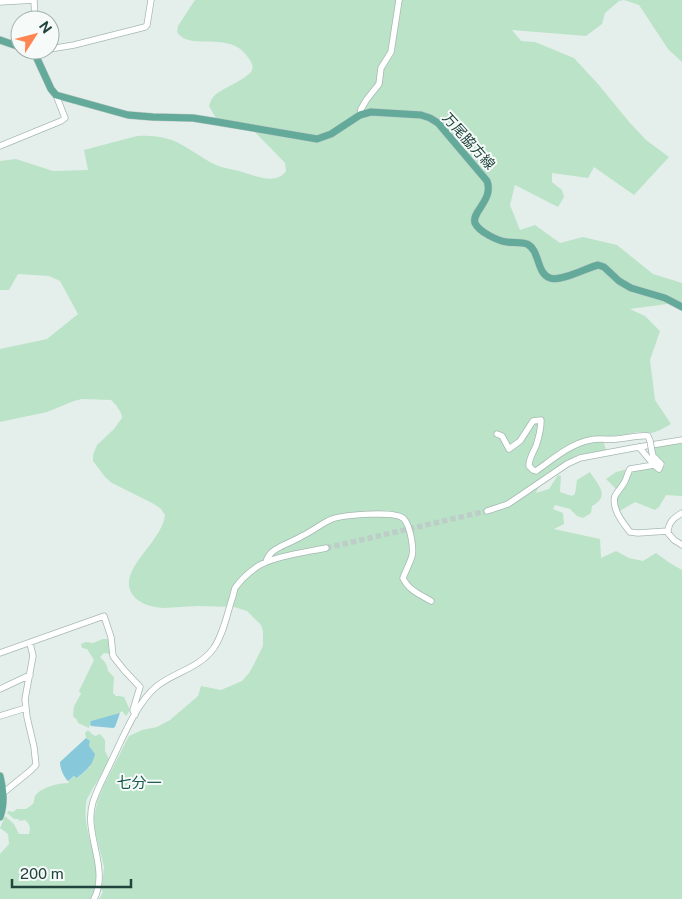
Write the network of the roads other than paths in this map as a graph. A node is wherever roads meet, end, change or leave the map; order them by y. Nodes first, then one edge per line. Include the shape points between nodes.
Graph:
1 (151, 0) edge
2 (399, 0) edge
3 (0, 2) edge
4 (34, 10) edge
5 (60, 47) edge
6 (36, 60) edge
7 (56, 95) junction
8 (360, 115) junction
9 (0, 146) edge
10 (682, 307) edge
11 (497, 434) dead end
12 (682, 440) edge
13 (639, 447) junction
14 (654, 465) junction
15 (487, 511) tunnel mouth
16 (682, 514) edge
17 (668, 531) junction
18 (682, 545) edge
19 (326, 548) tunnel mouth
20 (266, 562) junction
21 (431, 602) dead end
22 (30, 643) junction
23 (0, 653) edge
24 (30, 675) junction
25 (0, 689) edge
26 (26, 708) junction
27 (135, 715) junction
28 (0, 716) edge
29 (0, 776) edge
30 (2, 789) edge
31 (0, 817) edge
32 (94, 899) edge

1 - 5 street via 145,27
2 - 8 street via 391,52 381,68 379,84
3 - 4 street via 34,0
6 - 7 main road
7 - 8 main road, 万尾脇方線 via 128,115 193,118 317,139
7 - 9 street via 65,118
8 - 10 main road, 万尾脇方線 via 371,112 406,114 430,118 438,123 490,187 476,214 476,225 494,238 527,244 548,277 559,279 598,265 631,288
11 - 14 street, bridge via 502,436 509,449 520,441 533,421 541,420 539,436 529,461 529,466 536,471 569,448 585,442 634,436 648,436 653,456 661,464 659,469
12 - 13 street
13 - 14 street
13 - 15 street via 580,458 508,504
14 - 17 street via 630,469 614,502 617,515 630,532
16 - 17 street via 671,520
17 - 18 street
19 - 20 street
20 - 21 street via 277,548 332,519 377,514 399,516 408,526 412,550 403,578 413,590
20 - 27 street via 235,588 218,642 212,650 197,664 156,687
22 - 23 street
22 - 24 street via 33,656
22 - 27 street via 104,616 113,656 140,687 133,710
24 - 25 street
24 - 26 street
26 - 28 street
26 - 30 street via 36,765
27 - 32 street via 92,804 91,831 99,880
29 - 30 main road
30 - 31 main road

